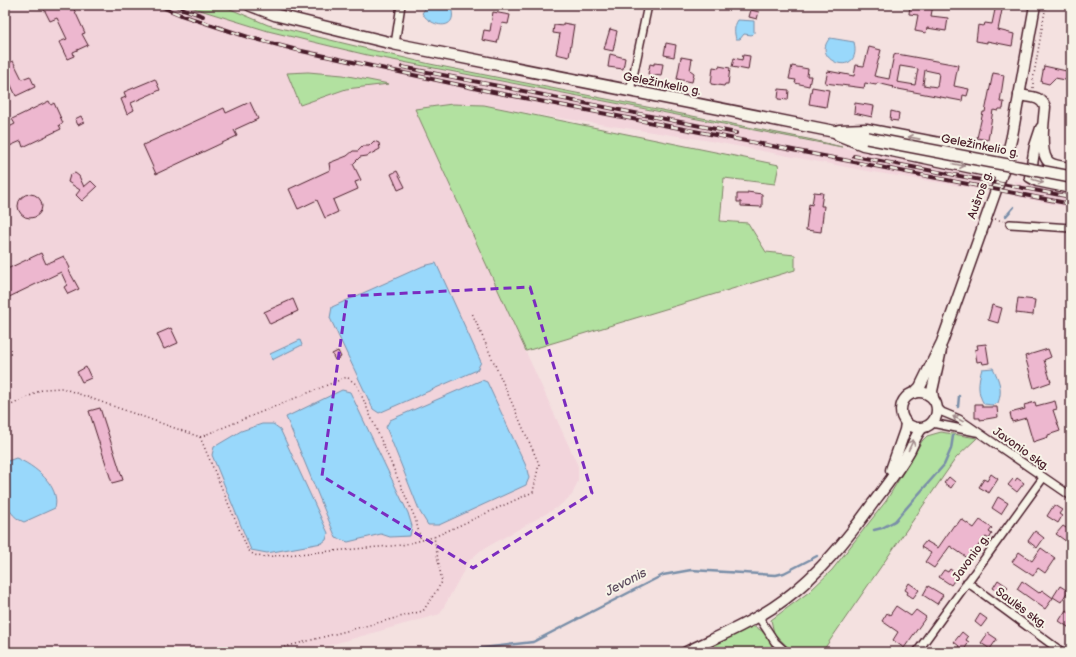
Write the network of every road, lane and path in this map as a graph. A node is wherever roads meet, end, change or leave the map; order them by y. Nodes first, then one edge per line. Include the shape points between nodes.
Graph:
1 (250, 5) edge
2 (400, 5) edge
3 (648, 5) edge
4 (1035, 5) edge
5 (395, 44) junction
6 (630, 91) junction
7 (1019, 95) junction
8 (1043, 121) junction
9 (827, 131) junction
10 (1007, 156) junction
11 (1071, 168) edge
12 (1001, 174) junction
13 (1071, 178) edge
14 (1071, 188) edge
15 (995, 214) dead end
16 (1010, 224) joint
17 (1071, 228) edge
18 (472, 313) dead end
19 (942, 342) junction
20 (914, 393) junction
21 (935, 403) junction
22 (5, 408) edge
23 (906, 423) junction
24 (932, 423) junction
25 (921, 428) junction
26 (978, 433) junction
27 (200, 437) junction
28 (1043, 478) junction
29 (885, 485) junction
30 (1071, 496) edge
31 (434, 536) junction
32 (421, 540) junction
33 (967, 582) junction
34 (758, 616) junction
35 (781, 651) edge
36 (265, 652) edge
37 (686, 652) edge
38 (917, 652) edge
39 (1062, 652) edge

1 - 5 main road, Geležinkelio g.
2 - 5 street
3 - 6 street
4 - 7 street, Aušros g.
5 - 6 main road, Geležinkelio g.
6 - 9 main road, Geležinkelio g.
7 - 8 street via 1042,101 1045,107
7 - 10 street, Aušros g.
8 - 11 street via 1045,158 1053,164
8 -> 14 street via 1034,146 1030,178
10 -> 9 street via 866,129
9 -> 12 street via 863,145
9 - 13 main road, Geležinkelio g., bridge
10 - 12 street, Aušros g.
12 - 19 street, Aušros g.
15 - 16 path via 994,218
16 - 17 street
18 - 31 path via 539,464 533,492
19 - 20 street, Aušros g. via 920,387
19 - 21 street, Aušros g. via 932,391
20 - 21 street via 924,393
20 - 23 street via 905,398 901,407 901,416
21 - 24 street via 936,416
26 -> 21 street, Javonio skg.
22 - 27 path via 44,389 62,388
23 - 25 street via 913,428
23 - 29 street via 900,448
24 - 25 street
24 - 26 street, Javonio skg.
29 -> 25 street via 910,450
26 - 28 street, Javonio skg.
27 - 32 path via 248,550 254,555 262,557 402,545
27 - 32 path via 347,377 357,385 415,518
28 - 30 street, Javonio skg.
28 - 33 street, Javonio g.
29 - 34 street via 859,522 822,566 784,600
31 - 32 path
31 - 36 path via 442,582 423,610
33 - 38 street, Javonio g.
33 - 39 street, Saulės skg.
34 - 35 street
34 - 37 street

